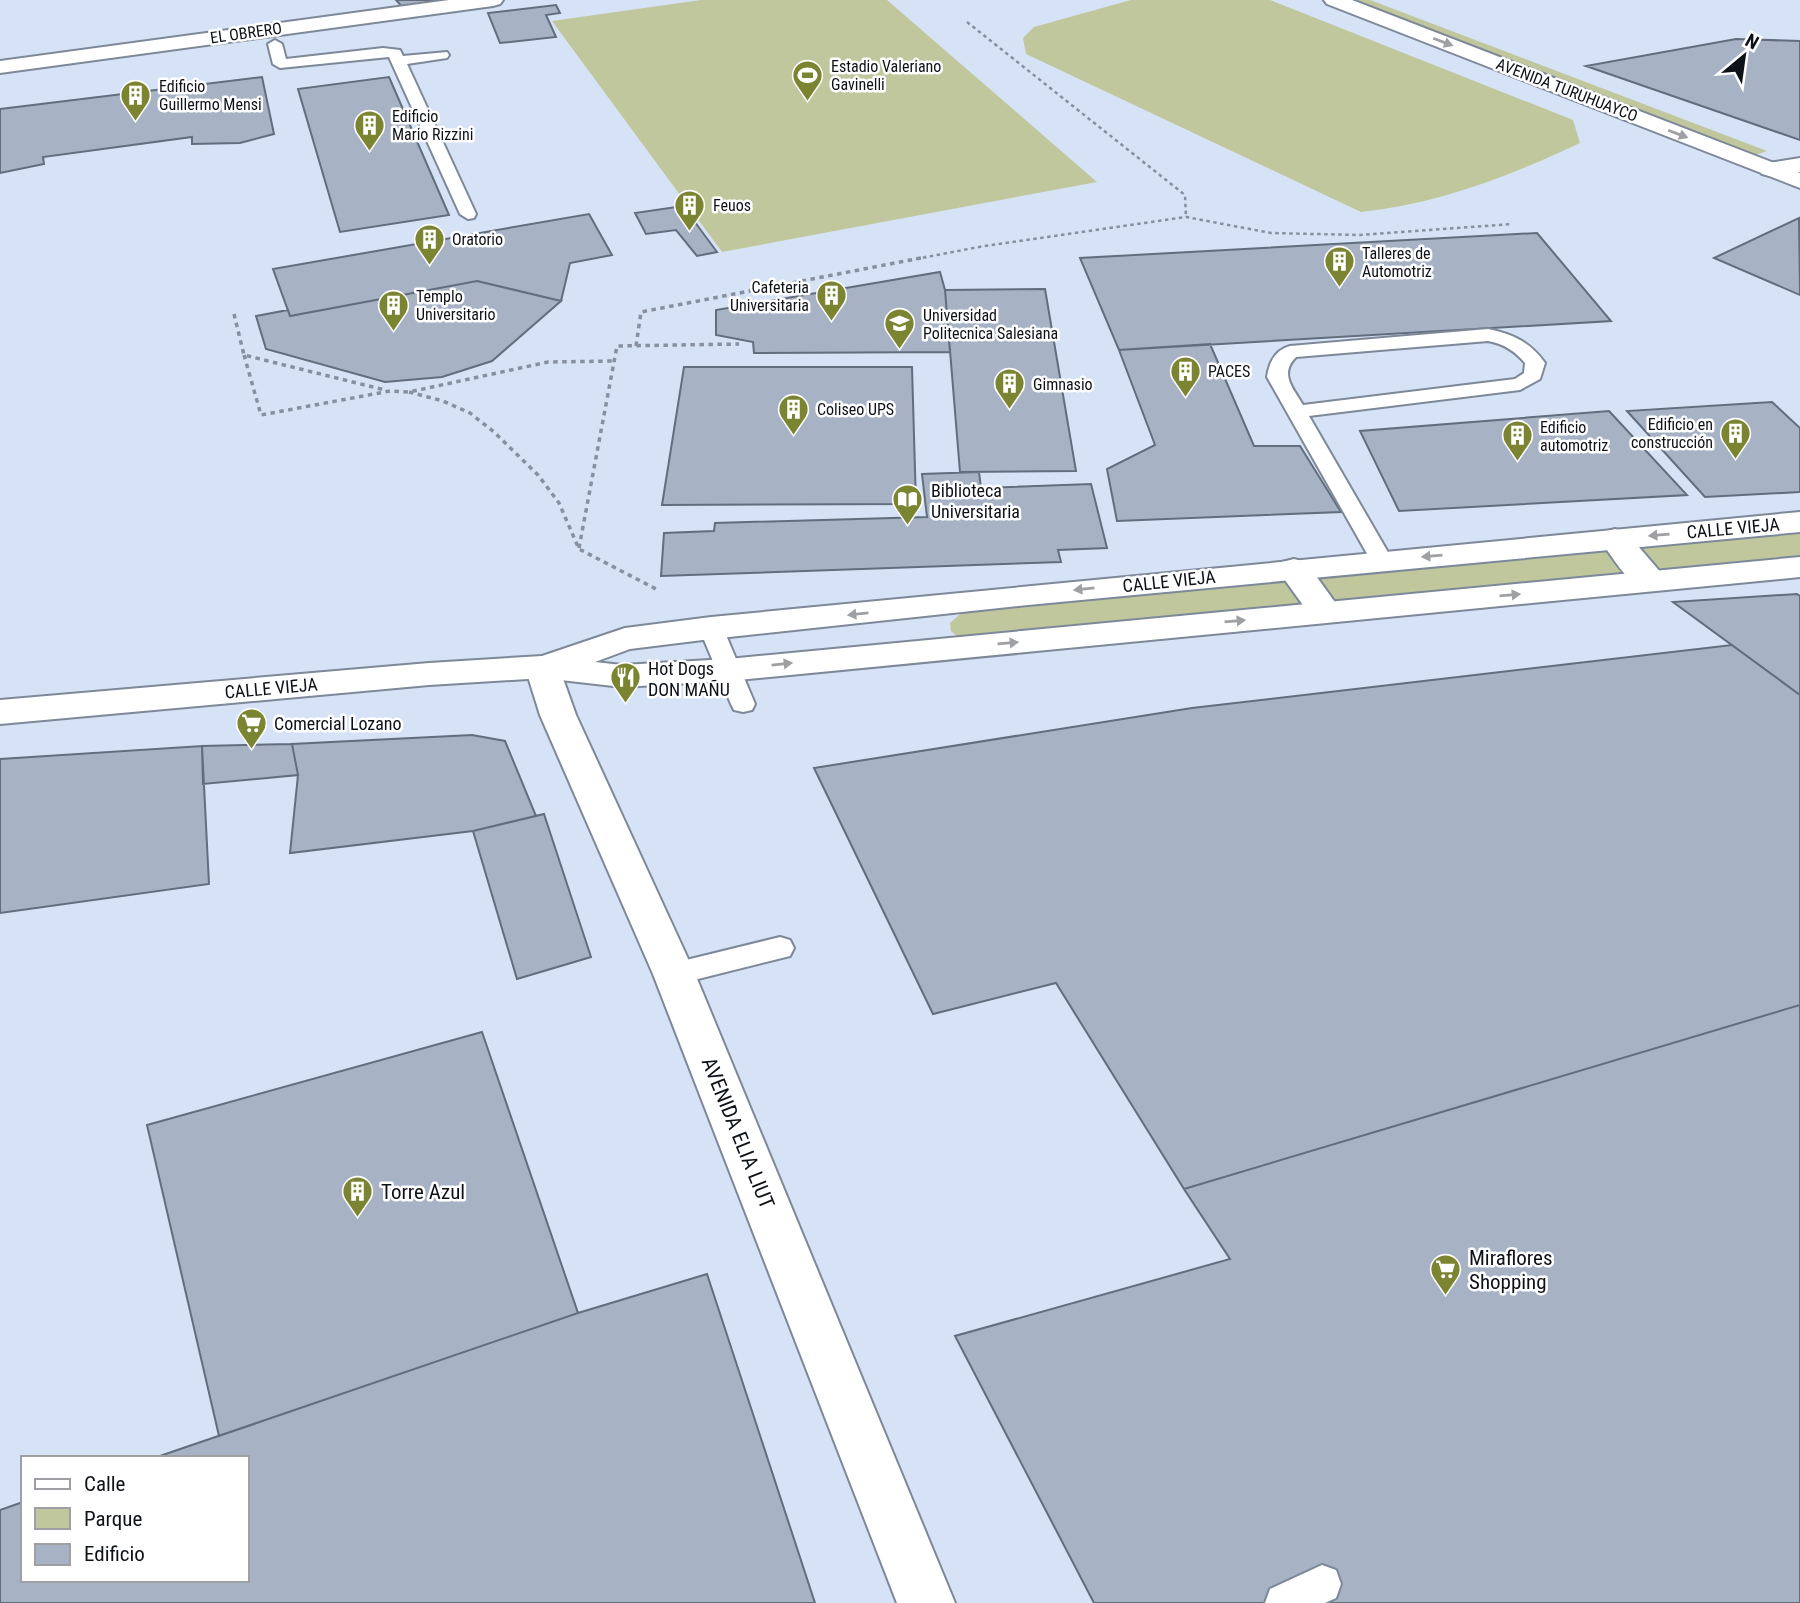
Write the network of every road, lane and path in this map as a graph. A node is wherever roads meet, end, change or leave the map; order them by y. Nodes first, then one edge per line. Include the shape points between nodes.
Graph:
1 (493, 0) edge
2 (1334, 0) edge
3 (1376, 0) edge
4 (375, 8) edge
5 (967, 22) dead end
6 (275, 44) dead end
7 (442, 55) dead end
8 (398, 61) junction
9 (0, 67) edge
10 (1800, 159) edge
11 (1800, 165) edge
12 (1770, 169) junction
13 (1800, 181) edge
14 (468, 214) dead end
15 (1186, 217) junction
16 (1511, 224) dead end
17 (234, 314) dead end
18 (738, 345) dead end
19 (636, 346) junction
20 (244, 355) junction
21 (614, 361) junction
22 (390, 391) junction
23 (409, 392) junction
24 (1296, 412) junction
25 (1800, 522) edge
26 (1615, 540) junction
27 (1382, 561) junction
28 (1800, 567) edge
29 (1294, 569) junction
30 (1650, 581) junction
31 (1325, 612) junction
32 (711, 628) junction
33 (543, 667) junction
34 (728, 670) junction
35 (743, 704) dead end
36 (0, 712) edge
37 (780, 948) dead end
38 (674, 974) junction
39 (1322, 1584) dead end
40 (926, 1603) edge
41 (1283, 1603) edge

1 - 4 main road, EL OBRERO
2 -> 12 main road, AVENIDA TURUHUAYCO
3 - 10 main road, AVENIDA TURUHUAYCO
4 - 9 main road, EL OBRERO
5 - 15 path via 1185,195
6 - 8 lane via 280,64 383,52 395,53
7 - 8 lane
8 - 14 lane
11 - 12 main road
12 - 13 main road, AVENIDA TURUHUAYCO
15 - 16 path via 1272,233 1360,235
15 - 19 path via 984,246 641,313
17 - 20 path
18 - 19 path
19 - 21 path via 617,346
20 - 22 path
20 - 22 path via 261,415
21 - 23 path via 548,362
21 - 23 path via 579,549 559,503 494,432 470,413
22 - 23 path
24 - 24 lane via 1277,377 1279,363 1290,352 1488,335 1527,350 1535,363 1533,375 1520,384
24 - 27 lane
25 -> 26 main road, CALLE VIEJA
26 -> 27 main road, CALLE VIEJA
26 - 30 main road
27 - 29 main road, CALLE VIEJA
28 - 30 main road, CALLE VIEJA
29 - 31 main road
29 -> 32 main road, CALLE VIEJA
31 -> 30 main road, CALLE VIEJA
34 -> 31 main road, CALLE VIEJA
32 - 33 main road, CALLE VIEJA via 625,639
32 - 34 lane
33 - 34 main road, CALLE VIEJA via 622,676
33 - 36 main road, CALLE VIEJA
33 - 38 main road, AVENIDA ELIA LIUT via 558,715
34 - 35 lane
37 - 38 lane
38 - 40 main road, AVENIDA ELIA LIUT
39 - 41 lane

